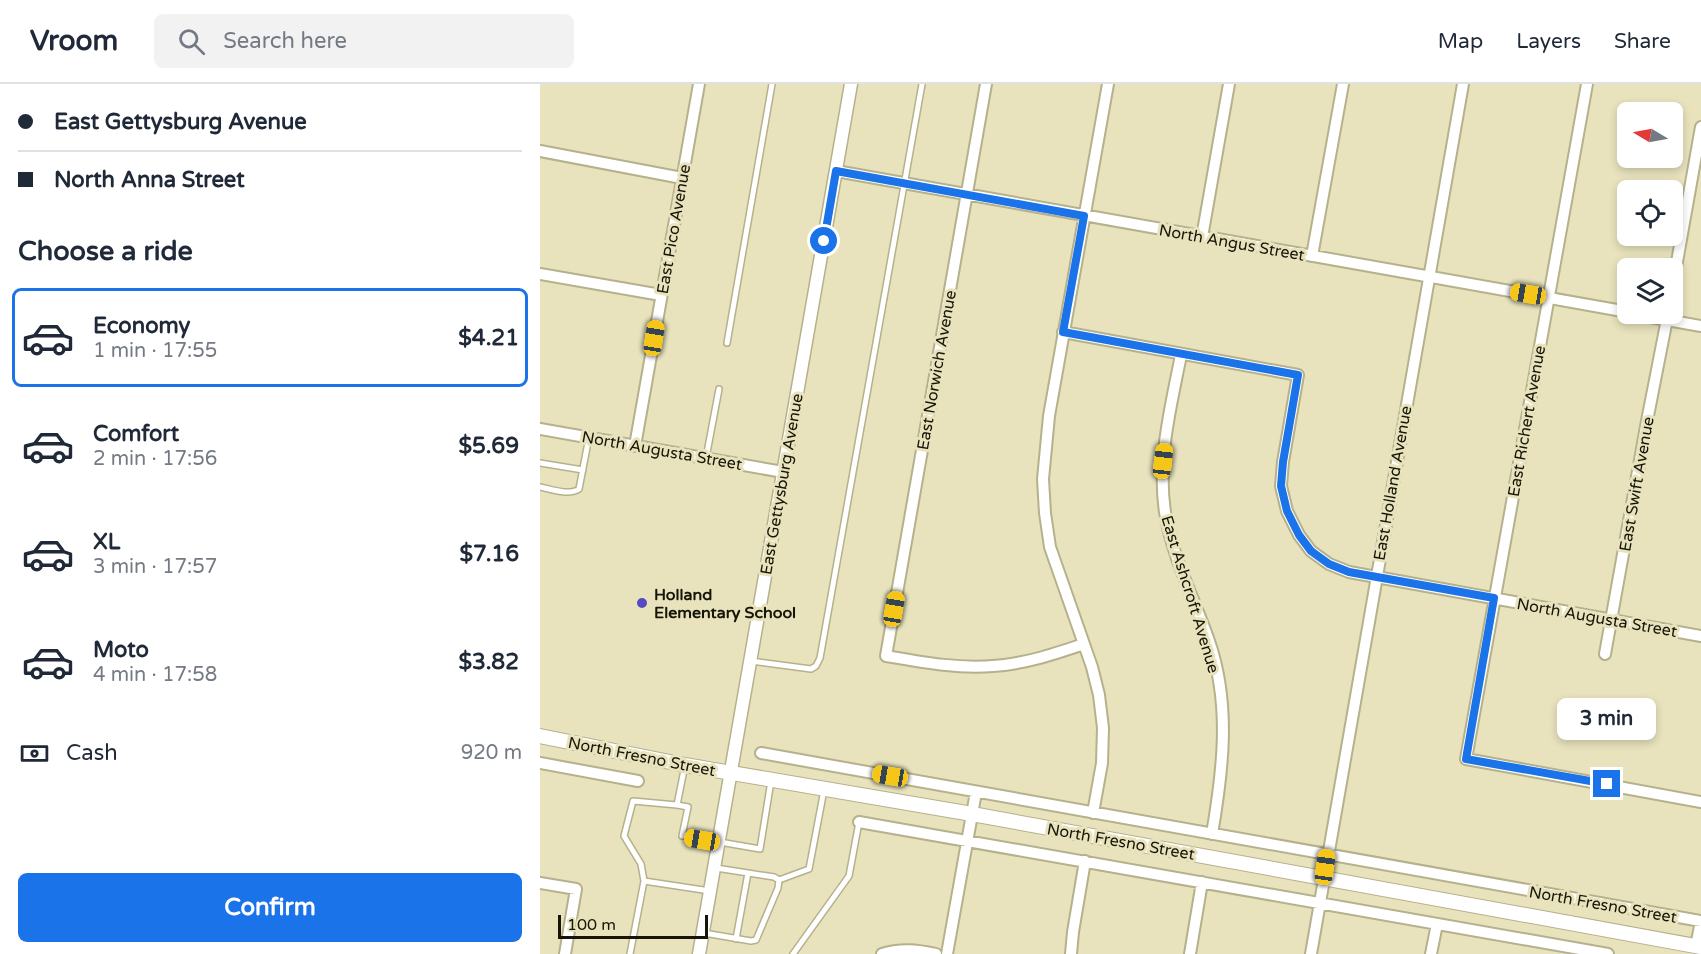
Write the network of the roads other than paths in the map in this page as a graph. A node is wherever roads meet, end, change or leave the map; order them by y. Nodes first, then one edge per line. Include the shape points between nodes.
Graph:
1 (699, 84) edge
2 (772, 84) edge
3 (851, 84) edge
4 (922, 84) edge
5 (986, 84) edge
6 (1107, 84) edge
7 (1229, 84) edge
8 (1342, 84) edge
9 (1463, 84) edge
10 (1587, 84) edge
11 (1701, 128) edge
12 (540, 152) edge
13 (836, 171) junction
14 (682, 178) junction
15 (904, 184) junction
16 (967, 195) junction
17 (1084, 216) junction
18 (1202, 237) junction
19 (1312, 256) junction
20 (1678, 258) edge
21 (540, 274) edge
22 (1429, 277) junction
23 (661, 295) junction
24 (1548, 297) junction
25 (1617, 310) edge
26 (1683, 321) edge
27 (1667, 324) edge
28 (1701, 326) edge
29 (1063, 332) junction
30 (727, 343) dead end
31 (1181, 355) junction
32 (718, 389) dead end
33 (540, 429) edge
34 (589, 437) junction
35 (635, 446) junction
36 (706, 458) junction
37 (540, 463) edge
38 (583, 471) junction
39 (783, 472) junction
40 (540, 487) edge
41 (1376, 577) junction
42 (1494, 598) junction
43 (1612, 620) junction
44 (1701, 636) edge
45 (1083, 644) junction
46 (1605, 654) dead end
47 (750, 661) junction
48 (540, 736) edge
49 (761, 753) dead end
50 (540, 763) edge
51 (685, 765) junction
52 (731, 773) junction
53 (771, 780) junction
54 (638, 781) dead end
55 (824, 788) junction
56 (976, 792) junction
57 (1701, 802) edge
58 (677, 805) junction
59 (1093, 813) junction
60 (972, 814) junction
61 (859, 822) joint
62 (1212, 834) junction
63 (967, 840) junction
64 (719, 843) junction
65 (1327, 854) junction
66 (1085, 861) junction
67 (714, 868) junction
68 (748, 873) junction
69 (1324, 879) junction
70 (779, 880) junction
71 (644, 881) junction
72 (1202, 882) junction
73 (540, 883) edge
74 (710, 891) junction
75 (1320, 903) junction
76 (1701, 921) edge
77 (1437, 924) junction
78 (703, 933) junction
79 (736, 939) junction
80 (1699, 946) edge
81 (1674, 948) edge
82 (1553, 949) edge
83 (565, 954) edge
84 (630, 954) edge
85 (699, 954) edge
86 (793, 954) edge
87 (882, 954) edge
88 (936, 954) edge
89 (947, 954) edge
90 (1071, 954) edge
91 (1190, 954) edge
92 (1311, 954) edge
93 (1431, 954) edge
94 (1608, 954) edge

1 - 14 street, East Pico Avenue
2 - 30 lane
3 - 13 street, East Gettysburg Avenue
4 - 15 lane
5 - 16 street, East Norwich Avenue
6 - 17 street
7 - 18 street
8 - 19 street
9 - 22 street, East Holland Avenue
10 - 24 street, East Richert Avenue
11 - 20 street
12 - 14 street
13 - 15 street, North Angus Street
13 - 39 street, East Gettysburg Avenue
14 - 23 street, East Pico Avenue
15 - 16 street, North Angus Street
15 - 47 lane via 820,658 811,669
16 - 17 street, North Angus Street
16 - 45 street, East Norwich Avenue via 886,656 957,666 992,666 1045,657
17 - 18 street, North Angus Street
17 - 29 street
18 - 19 street, North Angus Street
19 - 22 street, North Angus Street
21 - 23 street
22 - 24 street, North Angus Street
22 - 41 street, East Holland Avenue
23 - 35 street, East Pico Avenue
24 - 25 street, North Angus Street
24 - 42 street, East Richert Avenue
26 - 28 street
27 - 43 street, East Swift Avenue
29 - 31 street, North Augusta Street
29 - 45 street via 1045,447 1045,513 1050,547
31 - 41 street, North Augusta Street via 1298,375 1281,486 1287,511 1311,551 1349,572
31 - 62 street, East Ashcroft Avenue via 1166,436 1162,488 1171,537 1210,643 1220,686 1223,750
32 - 36 lane
33 - 34 street, North Augusta Street
34 - 35 street, North Augusta Street
34 - 38 lane
35 - 36 street, North Augusta Street
36 - 39 street, North Augusta Street
37 - 38 lane
38 - 40 lane via 575,492
39 - 47 street, East Gettysburg Avenue
41 - 42 street, North Augusta Street
41 - 65 street, East Holland Avenue
42 - 43 street, North Augusta Street
42 - 57 street, East Richert Avenue via 1466,759
43 - 44 street, North Augusta Street
43 - 46 street, East Swift Avenue
45 - 59 street via 1100,695 1103,728 1102,764
47 - 52 street, East Gettysburg Avenue
48 - 51 main road, North Fresno Street
49 - 56 street, North Fresno Street
50 - 54 street
51 - 52 main road, North Fresno Street
51 - 58 lane
52 - 53 main road, North Fresno Street
52 - 64 street, East Gettysburg Avenue
53 - 55 main road, North Fresno Street
53 - 64 lane via 760,849
55 - 60 main road, North Fresno Street
55 - 70 lane via 808,869
56 - 59 street, North Fresno Street
56 - 60 street
58 - 64 lane via 688,807 682,836
58 - 71 lane via 633,801 624,836 641,864
59 - 62 street, North Fresno Street
60 - 63 street
60 - 69 main road, North Fresno Street
61 - 63 street, North Fresno Street
61 - 86 lane via 849,876
62 - 65 street, North Fresno Street
63 - 66 street, North Fresno Street
63 - 89 street
64 - 67 street, East Gettysburg Avenue
65 - 69 street, East Holland Avenue
65 - 76 street, North Fresno Street
66 - 72 street, North Fresno Street
66 - 90 street
67 - 68 lane
67 - 74 street, East Gettysburg Avenue
68 - 70 lane
68 - 79 lane
69 - 75 street, East Holland Avenue
69 - 81 main road, North Fresno Street
70 - 79 lane via 756,940
71 - 74 lane
71 - 84 lane
72 - 75 street, North Fresno Street
72 - 91 street
73 - 83 street via 576,889
74 - 78 street, East Gettysburg Avenue
75 - 77 street, North Fresno Street
75 - 92 street, East Holland Avenue
76 - 80 street
77 - 82 street, North Fresno Street
77 - 93 street
78 - 79 lane
78 - 85 street, East Gettysburg Avenue
80 - 81 main road, North Fresno Street
82 - 94 street, North Fresno Street
87 - 88 street via 913,949

